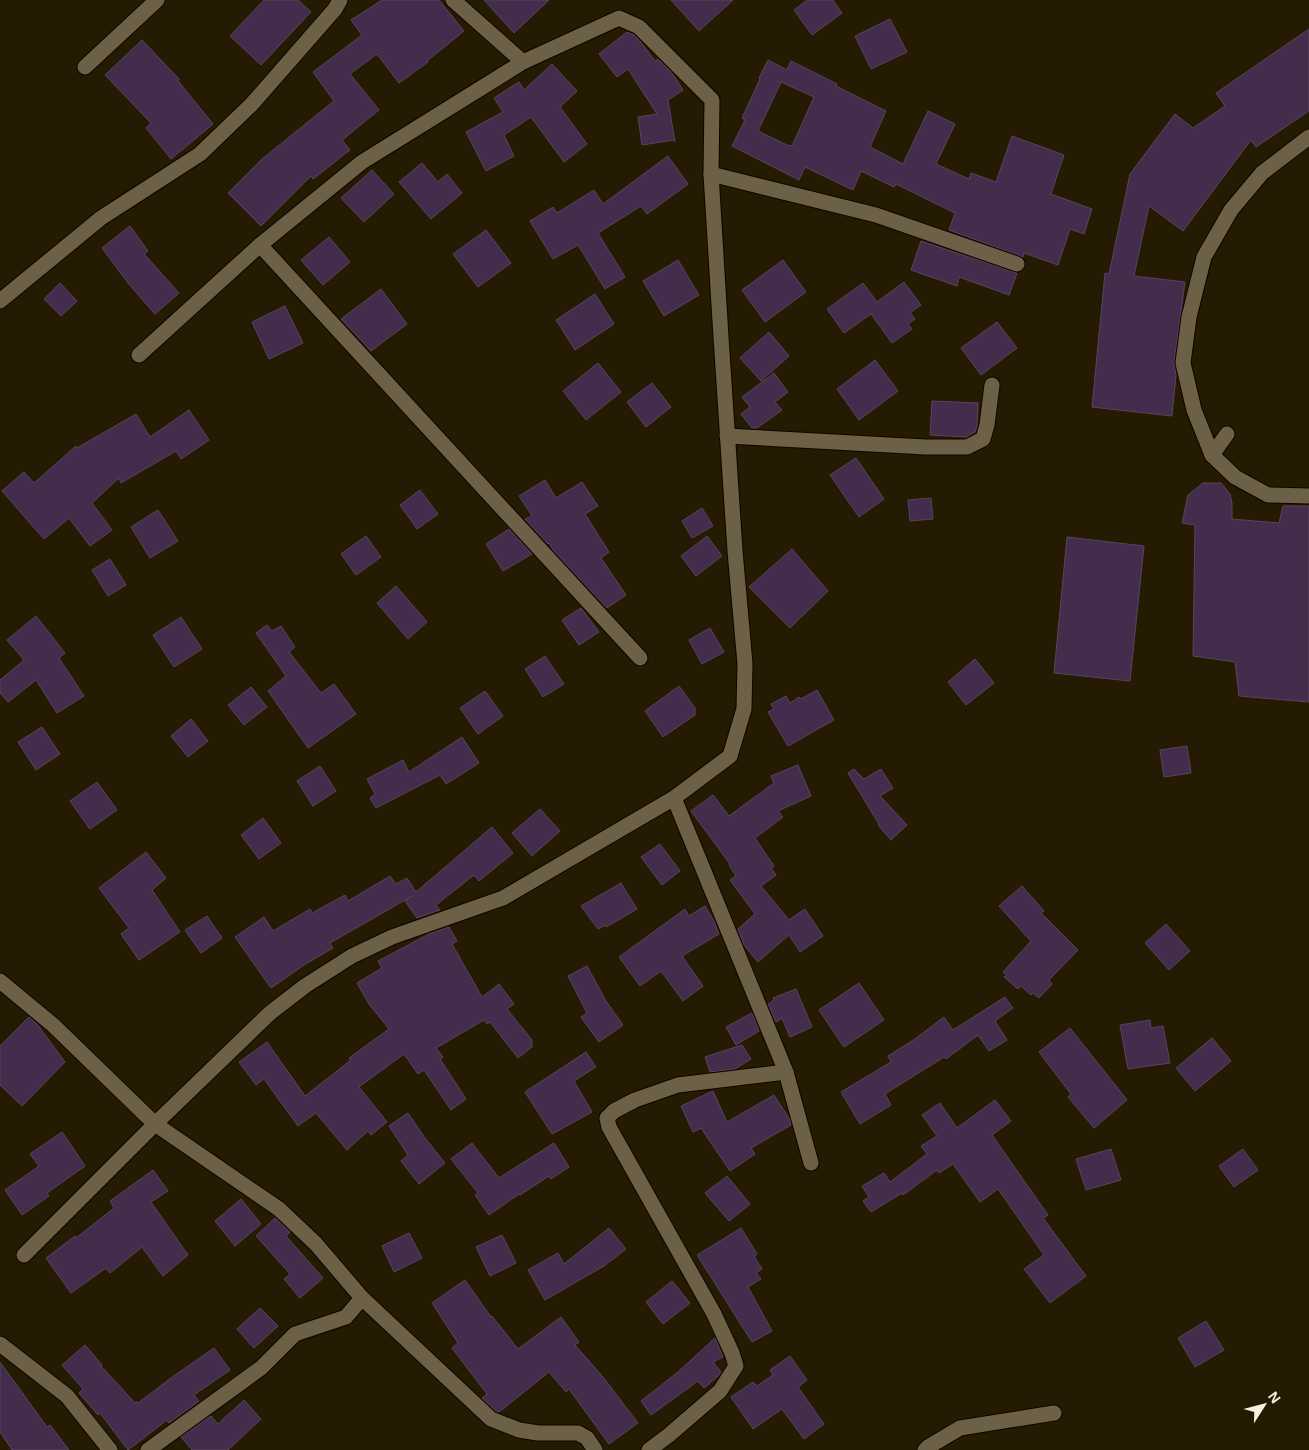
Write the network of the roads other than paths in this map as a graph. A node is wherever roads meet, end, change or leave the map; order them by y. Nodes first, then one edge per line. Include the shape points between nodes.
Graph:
1 (157, 0) edge
2 (453, 0) edge
3 (333, 3) edge
4 (523, 62) junction
5 (85, 66) dead end
6 (1309, 137) edge
7 (711, 174) junction
8 (260, 245) junction
9 (1017, 264) dead end
10 (0, 301) edge
11 (139, 355) dead end
12 (992, 385) dead end
13 (1227, 434) dead end
14 (727, 436) junction
15 (1212, 454) junction
16 (1309, 496) edge
17 (640, 658) dead end
18 (674, 798) junction
19 (0, 981) edge
20 (786, 1072) junction
21 (156, 1124) junction
22 (811, 1163) dead end
23 (24, 1255) dead end
24 (362, 1298) junction
25 (0, 1344) edge
26 (1054, 1413) dead end
27 (110, 1450) edge
28 (148, 1450) edge
29 (595, 1450) edge
30 (649, 1450) edge
31 (925, 1450) edge

1 - 5 street
2 - 4 street
3 - 10 street via 251,105 200,154 101,218
4 - 7 street via 619,18 639,27 712,100
4 - 8 street via 362,162
6 - 15 street via 1262,173 1231,210 1204,258 1189,317 1183,363 1194,410
7 - 9 street via 876,215
7 - 14 street
8 - 11 street
8 - 17 street
12 - 14 street via 983,439 966,447
13 - 15 street
14 - 18 street via 745,664 744,709 730,756
15 - 16 street via 1234,477 1268,494
18 - 20 street
18 - 21 street via 503,898 392,937 336,966 270,1013
19 - 21 street via 53,1025
20 - 22 street
20 - 30 street via 678,1085 635,1100 607,1118 609,1127 714,1314 736,1366 720,1391
21 - 23 street
21 - 24 street via 279,1209 316,1244
24 - 28 street via 346,1317 295,1334 261,1368
24 - 29 street via 491,1419 519,1430 578,1433
25 - 27 street via 67,1396
26 - 31 street via 960,1428

